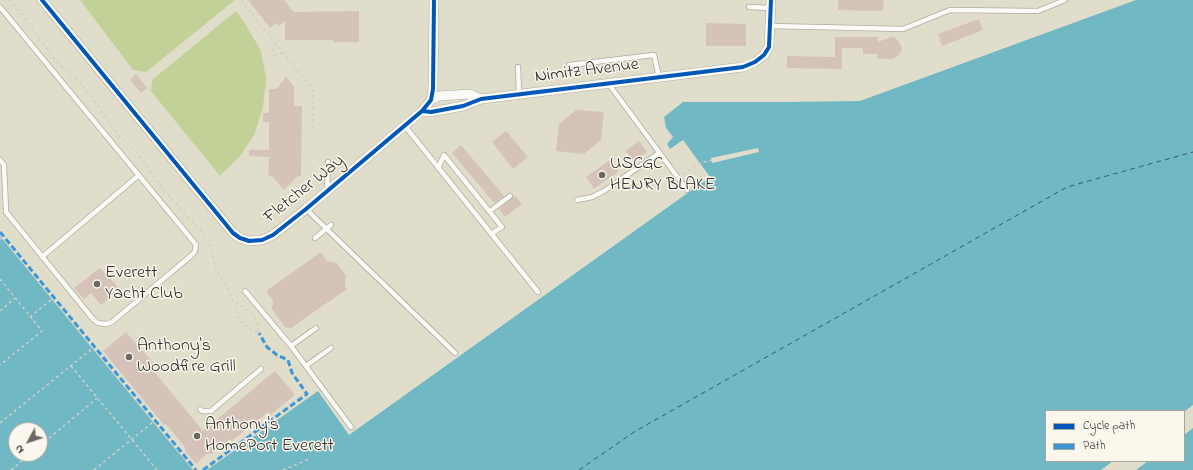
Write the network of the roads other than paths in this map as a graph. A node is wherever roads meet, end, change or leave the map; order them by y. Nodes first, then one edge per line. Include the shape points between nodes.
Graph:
1 (42, 0) edge
2 (434, 0) edge
3 (1065, 0) edge
4 (771, 4) edge
5 (750, 7) dead end
6 (1, 10) edge
7 (770, 26) junction
8 (570, 64) dead end
9 (518, 67) dead end
10 (659, 77) junction
11 (608, 83) junction
12 (519, 94) junction
13 (481, 99) junction
14 (431, 100) junction
15 (422, 111) junction
16 (405, 126) junction
17 (659, 153) junction
18 (0, 160) edge
19 (328, 162) dead end
20 (438, 168) junction
21 (139, 175) junction
22 (687, 190) dead end
23 (327, 191) junction
24 (510, 196) dead end
25 (577, 200) dead end
26 (306, 209) junction
27 (490, 211) junction
28 (329, 227) junction
29 (491, 234) junction
30 (315, 238) dead end
31 (42, 256) junction
32 (245, 291) dead end
33 (538, 292) dead end
34 (316, 328) dead end
35 (291, 346) junction
36 (331, 348) dead end
37 (455, 352) dead end
38 (306, 366) junction
39 (261, 370) dead end
40 (200, 409) dead end
41 (351, 427) dead end

1 - 26 street, Fletcher Way via 233,233 249,241 262,240
2 - 14 street via 434,78
3 - 7 lane via 1038,11 950,10 903,29
4 - 5 lane
4 - 7 street
6 - 21 lane
7 - 10 street, Nimitz Avenue via 769,48 755,62 743,67
8 - 10 lane via 654,55
9 - 12 lane
10 - 11 street, Nimitz Avenue
11 - 12 street, Nimitz Avenue
11 - 17 lane
12 - 13 street, Nimitz Avenue
13 - 14 street, Nimitz Avenue via 470,94 439,96
13 - 15 street, Nimitz Avenue via 463,106 432,112
14 - 15 street, Fletcher Way
15 - 16 street, Fletcher Way
16 - 20 lane
16 - 23 street, Fletcher Way
17 - 22 lane
17 - 25 lane via 604,191
18 - 31 lane via 4,165 6,212
19 - 23 lane
20 - 27 lane via 444,155
20 - 29 lane
21 - 31 lane
21 - 31 lane via 196,245 193,254 112,322 98,323 93,319
23 - 26 street, Fletcher Way
24 - 27 lane
26 - 28 lane
27 - 29 lane via 502,227
28 - 30 lane
28 - 37 lane
29 - 33 lane
32 - 35 lane
34 - 35 lane
35 - 38 lane
36 - 38 lane
38 - 41 lane
39 - 40 lane via 211,411

